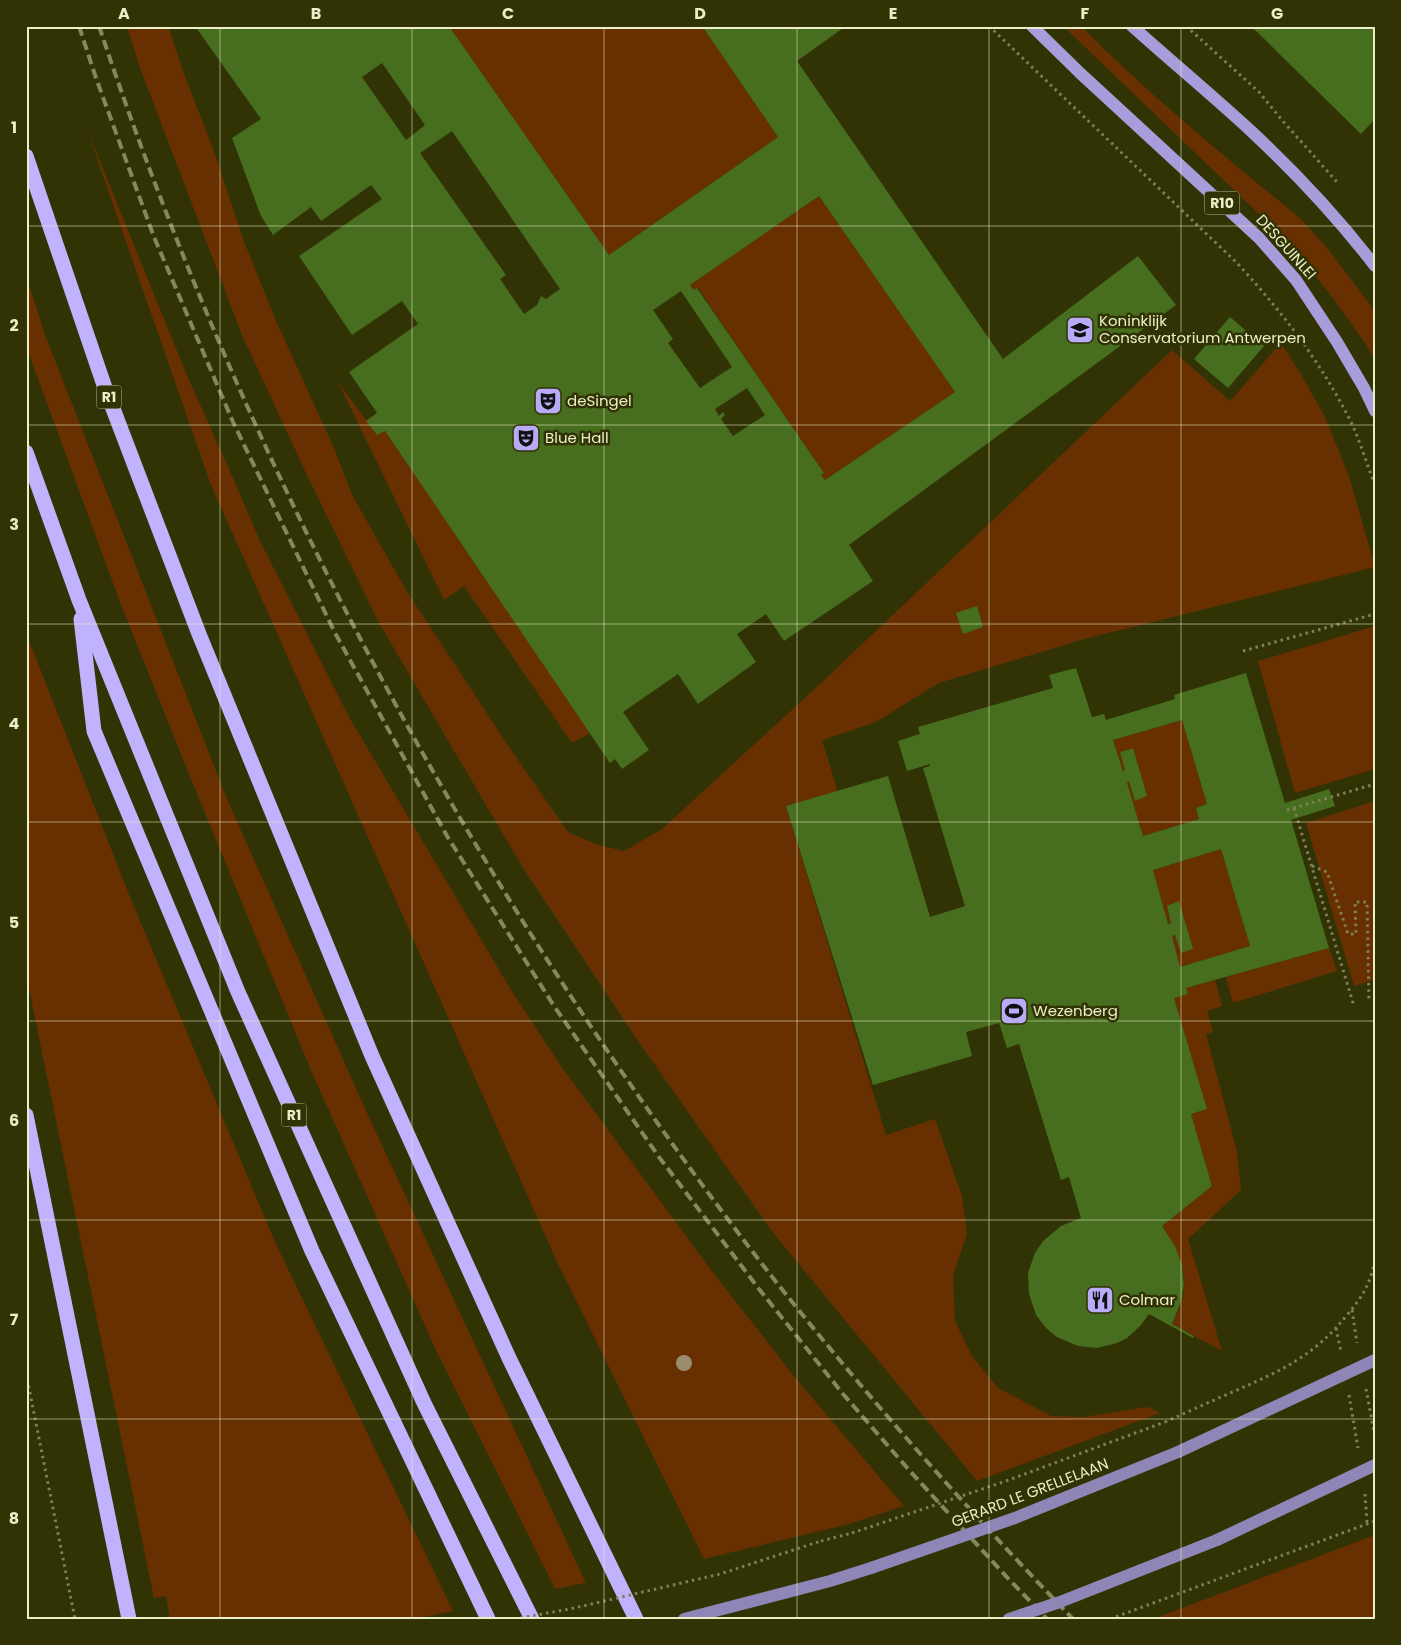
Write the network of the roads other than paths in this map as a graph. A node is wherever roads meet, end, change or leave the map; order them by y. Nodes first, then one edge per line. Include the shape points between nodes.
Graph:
1 (1032, 26) edge
2 (1132, 26) edge
3 (26, 156) edge
4 (1375, 266) edge
5 (1375, 410) edge
6 (26, 452) edge
7 (79, 600) junction
8 (26, 1115) edge
9 (1375, 1360) edge
10 (1375, 1466) edge
11 (129, 1619) edge
12 (488, 1619) edge
13 (532, 1619) edge
14 (636, 1619) edge
15 (684, 1619) edge
16 (1009, 1619) edge

1 - 5 main road, DESGUINLEI / R10 via 1284,266 1337,342
2 - 4 main road via 1252,132
3 - 14 highway, R1 via 104,385 192,616 372,1056 509,1358
6 - 7 highway, R1
7 - 12 highway via 94,731 312,1251
7 - 13 highway, R1 via 242,1001 424,1403
8 - 11 highway
9 - 15 street, GERARD LE GRELLELAAN, bridge via 1178,1452 1015,1518 830,1581
10 - 16 street, bridge via 1217,1540

